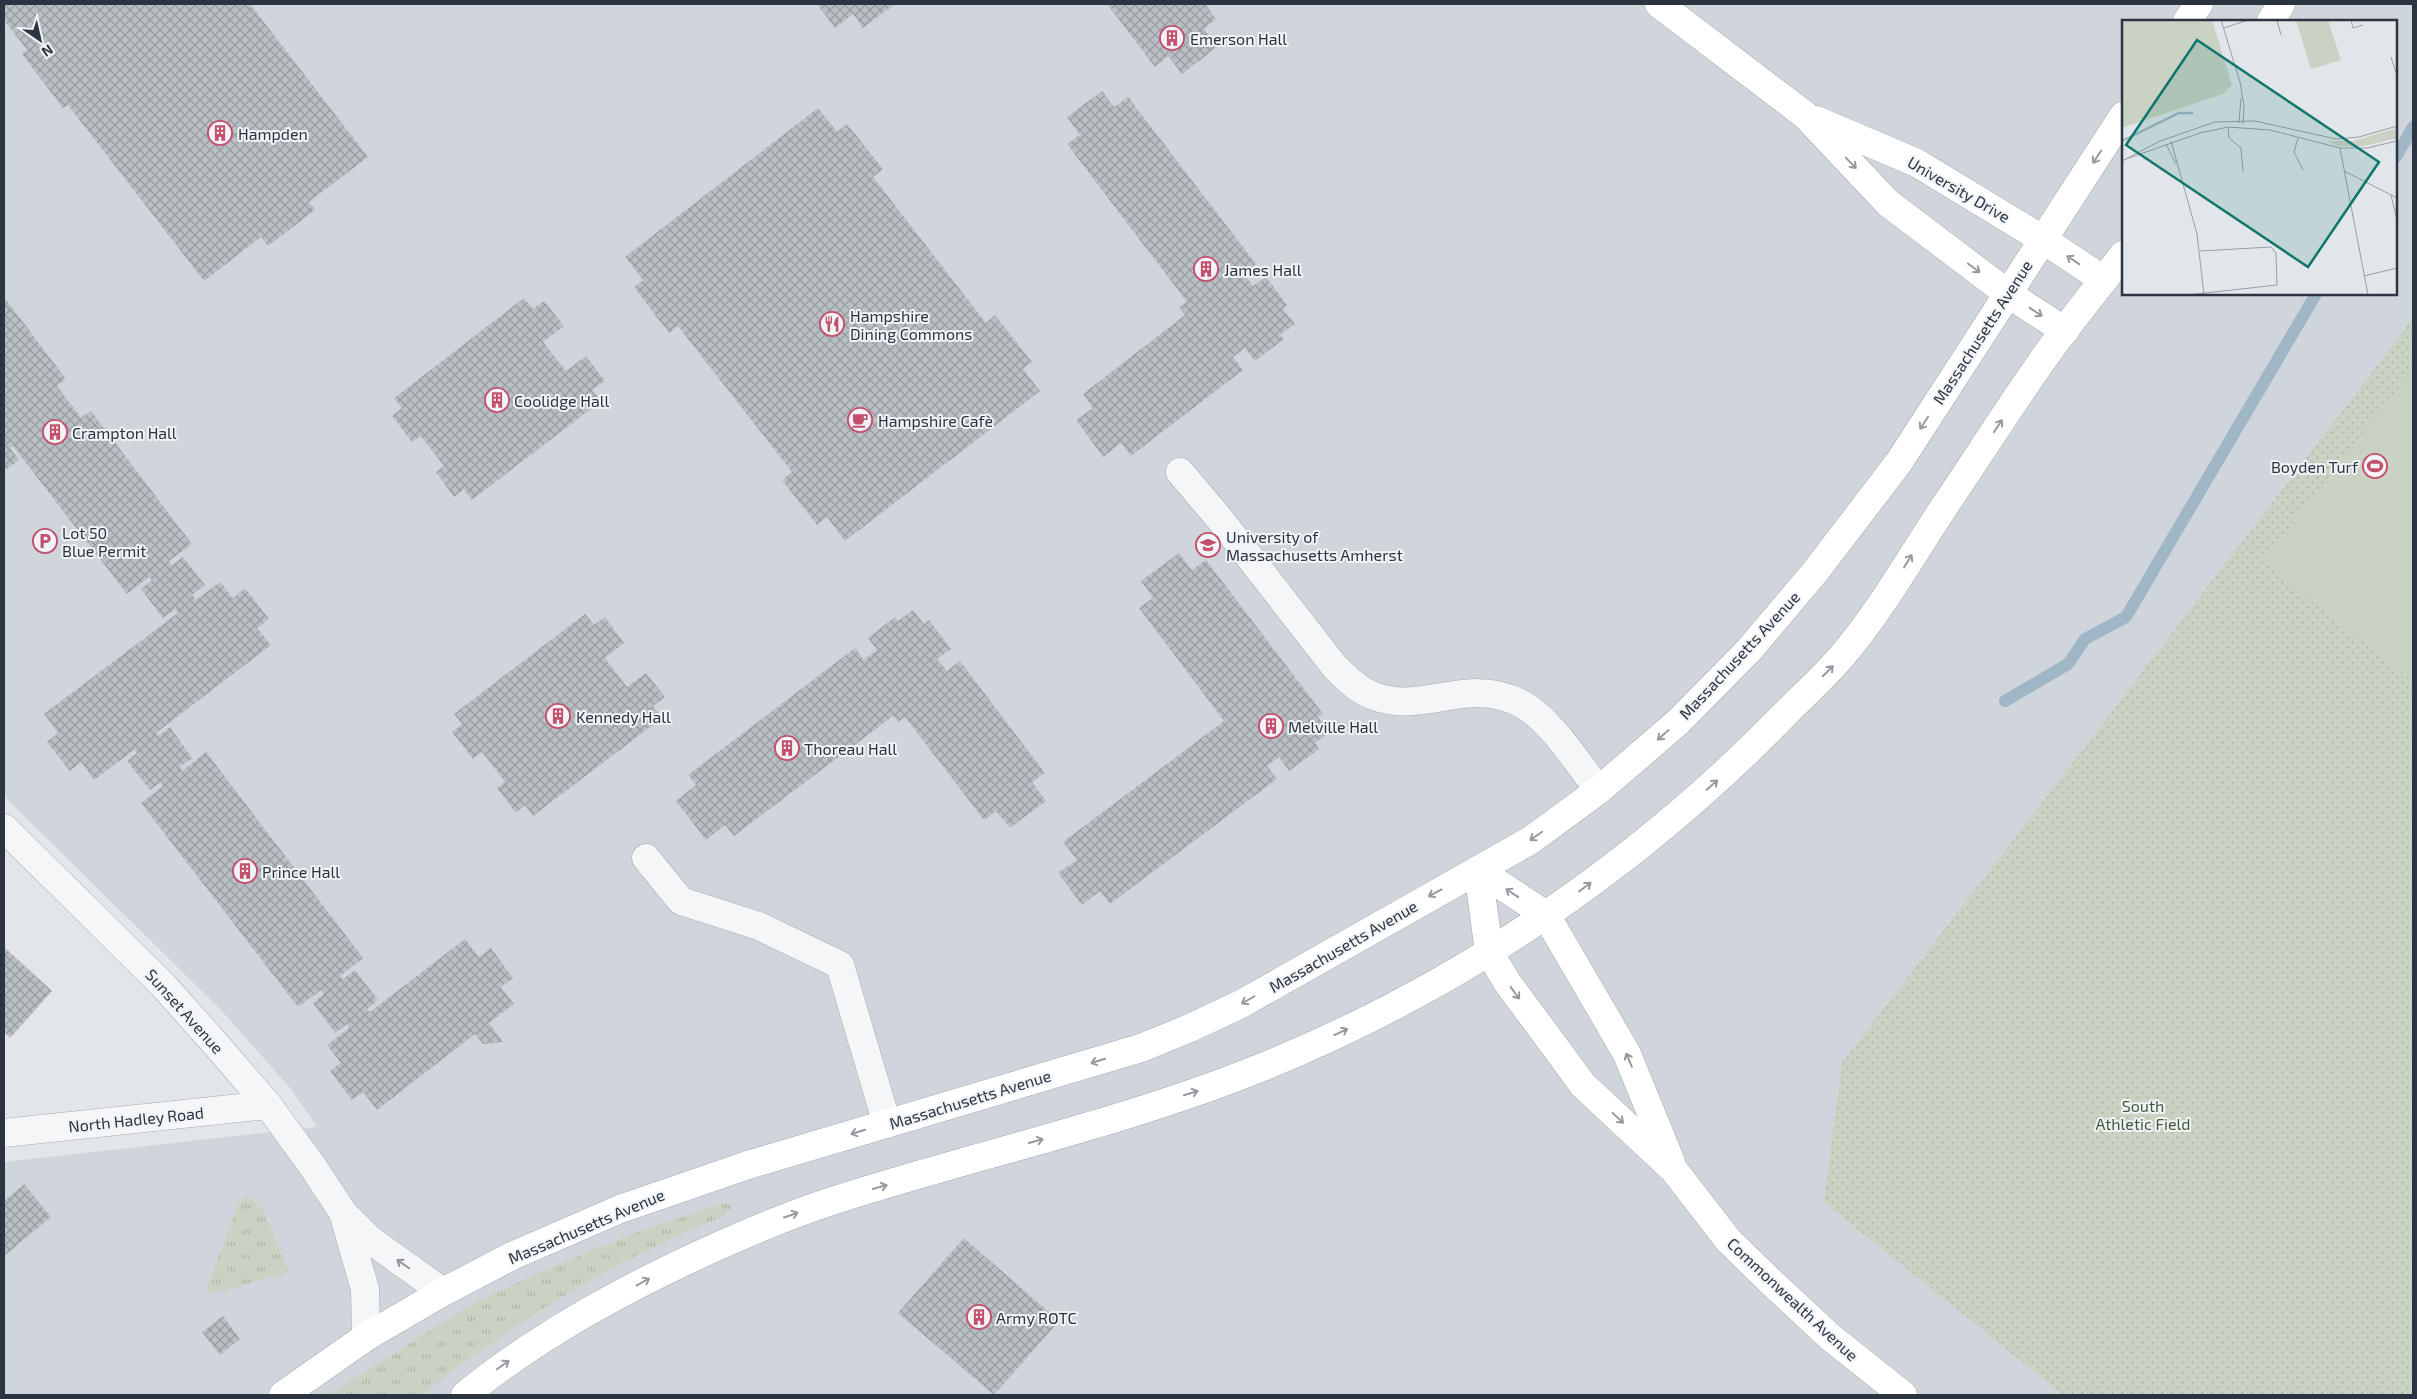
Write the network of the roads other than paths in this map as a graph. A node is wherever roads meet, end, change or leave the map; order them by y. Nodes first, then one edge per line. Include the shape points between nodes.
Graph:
1 (1659, 4) edge
2 (2199, 4) edge
3 (2281, 4) edge
4 (2188, 20) edge
5 (2272, 20) edge
6 (1805, 115) junction
7 (2122, 118) edge
8 (2042, 239) junction
9 (2122, 256) edge
10 (2104, 280) junction
11 (2007, 293) junction
12 (2065, 331) junction
13 (1180, 472) dead end
14 (1599, 790) junction
15 (4, 828) edge
16 (646, 858) dead end
17 (1478, 870) junction
18 (1546, 915) junction
19 (1489, 952) junction
20 (268, 1105) junction
21 (887, 1124) junction
22 (4, 1133) edge
23 (1674, 1170) junction
24 (344, 1214) junction
25 (443, 1292) junction
26 (366, 1337) junction
27 (284, 1395) edge
28 (465, 1395) edge
29 (1903, 1395) edge

1 - 6 main road, University Drive
2 - 4 main road
3 - 5 main road
6 - 8 main road, University Drive via 1917,163
6 -> 11 main road, University Drive via 1888,203
7 -> 8 main road, Massachusetts Avenue
10 -> 8 main road, University Drive
8 - 11 main road, Massachusetts Avenue
9 - 10 main road
10 - 12 main road
11 -> 12 main road, University Drive
11 -> 14 main road, Massachusetts Avenue via 1899,462 1815,572 1717,684
18 -> 12 main road via 1628,854 1735,764 1840,658 1883,603 2037,368
13 - 14 street via 1350,682 1374,696 1400,701 1421,701 1467,692 1519,703 1541,719
14 -> 17 main road, Massachusetts Avenue via 1531,840
15 - 20 street, Sunset Avenue via 163,985
16 - 21 street via 681,901 758,926 840,965
18 -> 17 main road, Commonwealth Avenue
17 - 19 main road, Commonwealth Avenue
17 -> 21 main road, Massachusetts Avenue via 1242,1004 1190,1028 1141,1048
18 - 19 main road
23 -> 18 main road, Commonwealth Avenue via 1627,1054
19 -> 23 main road, Commonwealth Avenue via 1506,982 1583,1085
28 -> 19 main road via 533,1344 576,1318 662,1272 778,1220 833,1200 1204,1089 1261,1068 1386,1011
20 - 22 street, North Hadley Road
20 - 24 street, Sunset Avenue
21 -> 25 main road, Massachusetts Avenue via 748,1165 620,1209 512,1256
23 - 29 main road, Commonwealth Avenue via 1728,1240 1829,1336
25 -> 24 street, Sunset Avenue via 369,1239
24 - 26 street, Sunset Avenue via 365,1289
25 - 26 main road, Massachusetts Avenue
26 - 27 main road, Massachusetts Avenue

